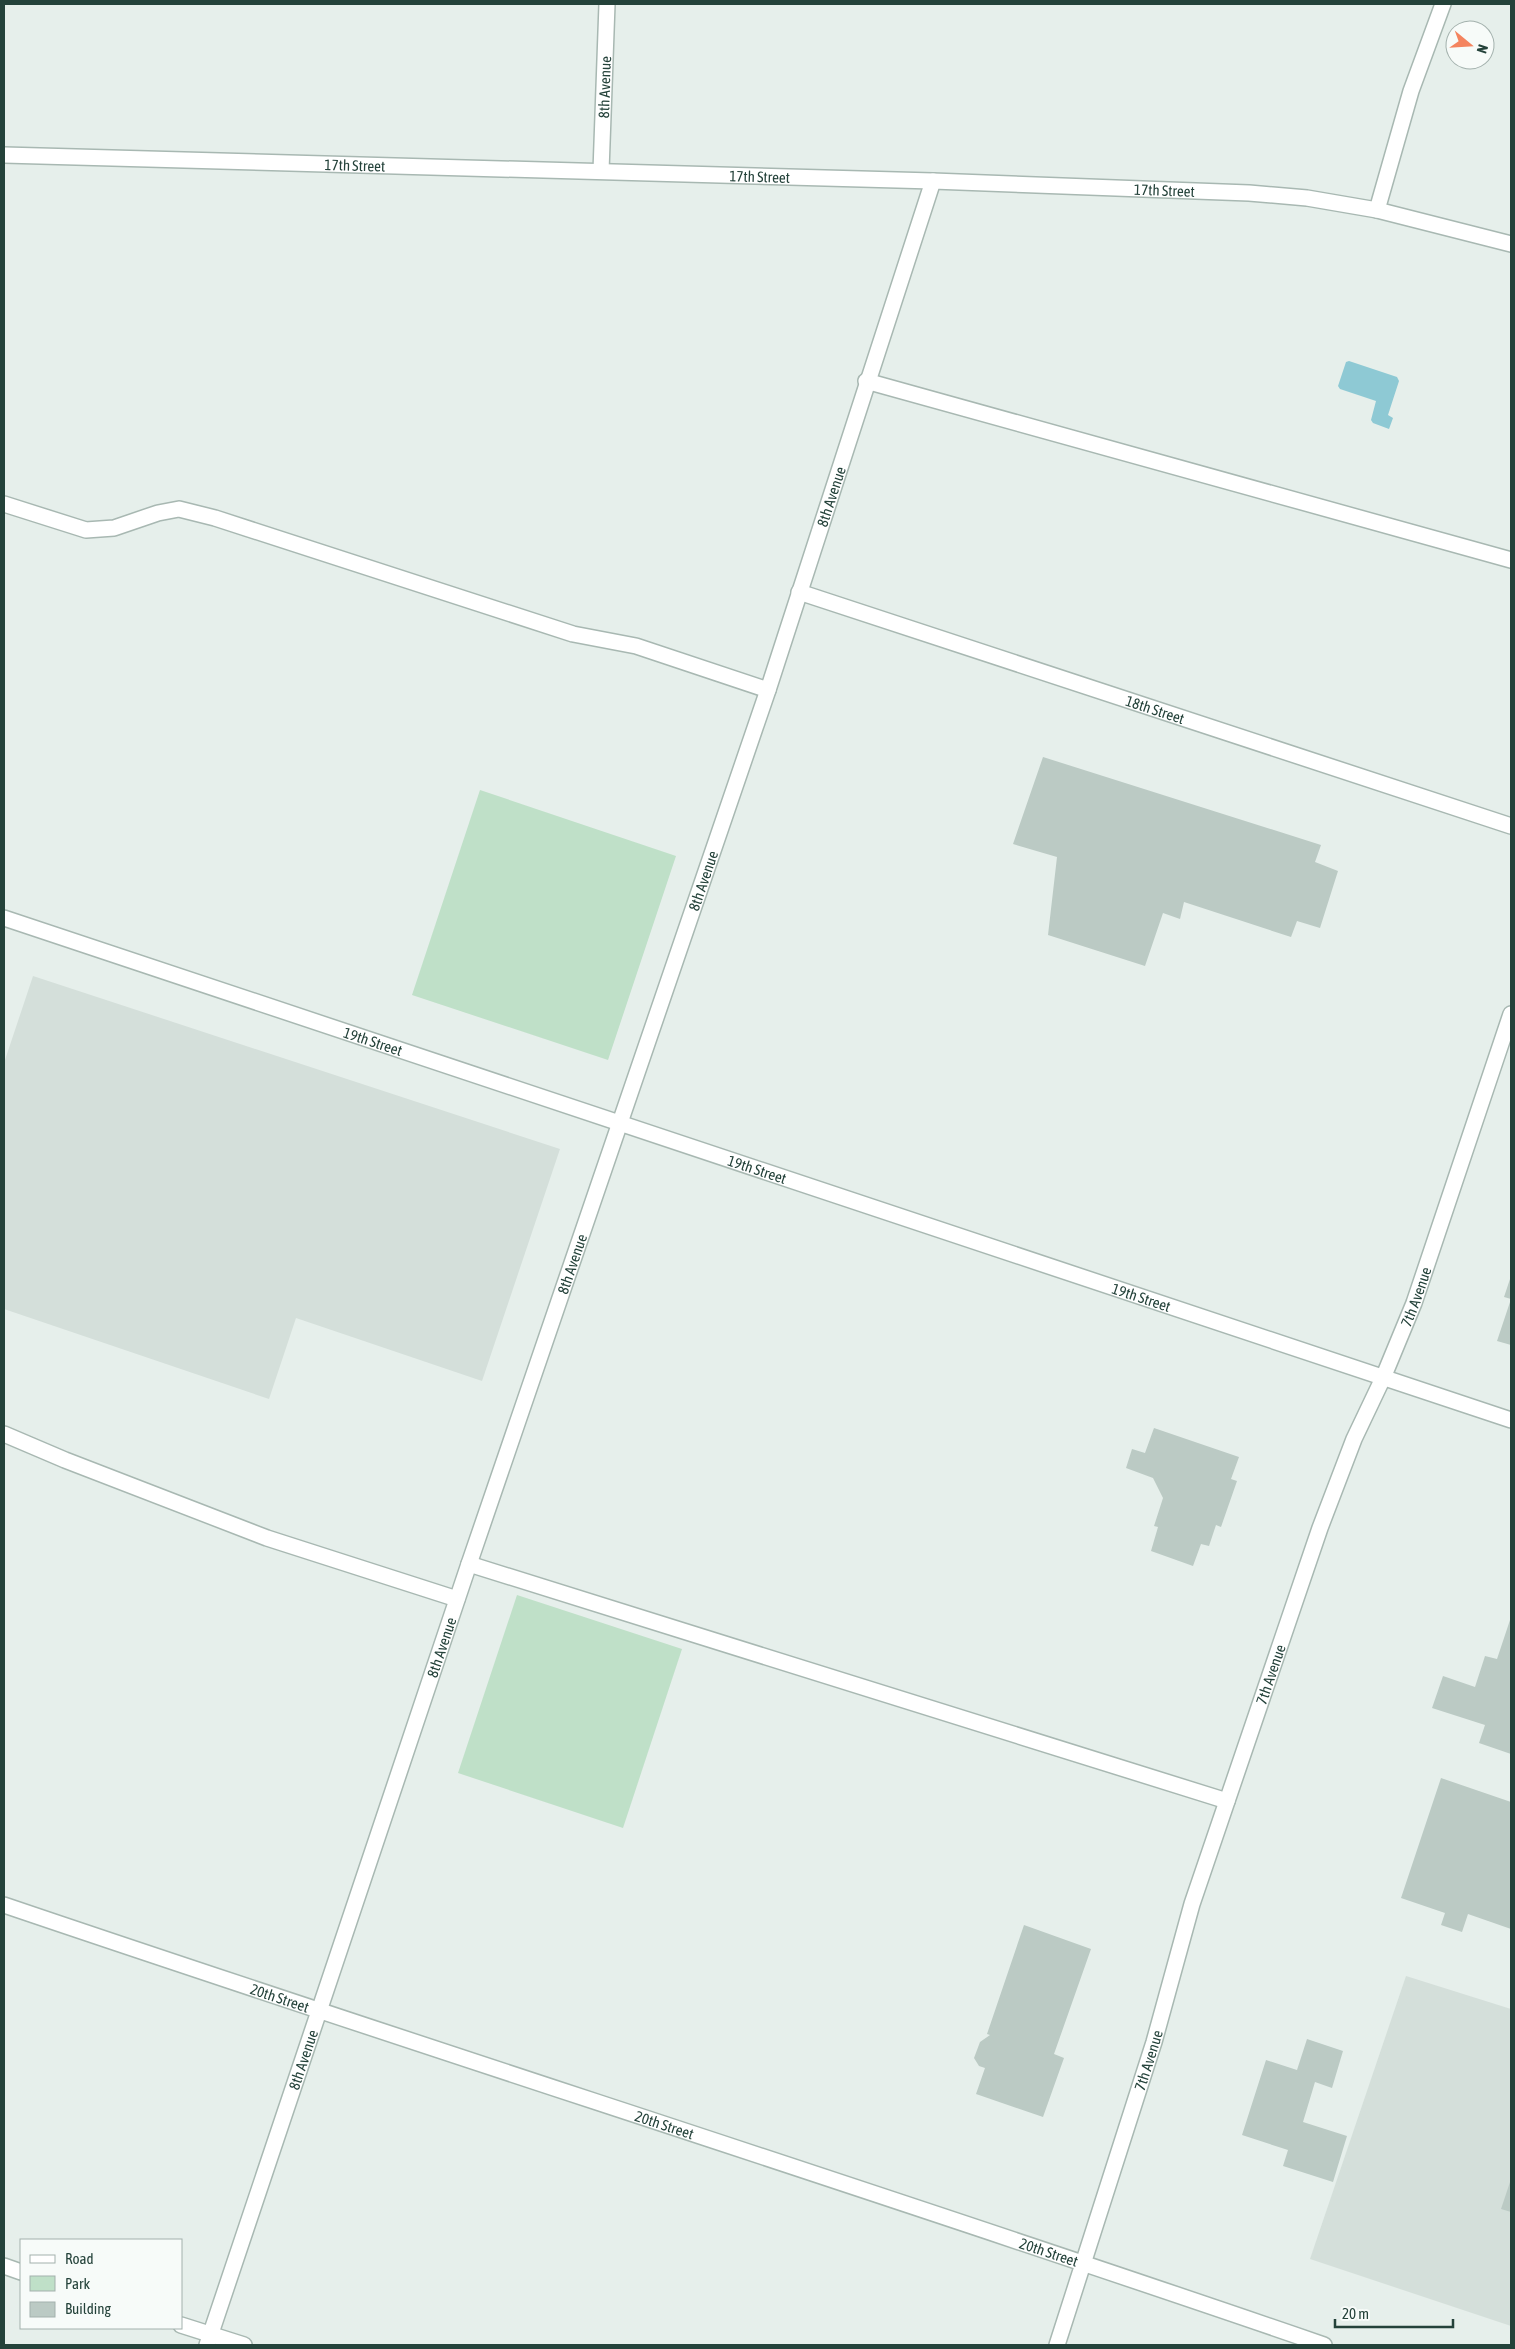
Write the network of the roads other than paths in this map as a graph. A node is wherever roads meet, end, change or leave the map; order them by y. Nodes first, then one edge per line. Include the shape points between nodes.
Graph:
1 (607, 4) edge
2 (1443, 4) edge
3 (4, 155) edge
4 (601, 171) junction
5 (932, 181) junction
6 (1377, 210) junction
7 (1511, 244) edge
8 (866, 381) junction
9 (4, 504) edge
10 (1511, 560) edge
11 (799, 592) junction
12 (768, 690) junction
13 (1511, 826) edge
14 (4, 918) edge
15 (1511, 1014) edge
16 (621, 1122) junction
17 (1383, 1378) junction
18 (1511, 1420) edge
19 (4, 1434) edge
20 (468, 1564) junction
21 (457, 1599) junction
22 (1227, 1801) junction
23 (4, 1905) edge
24 (320, 2012) junction
25 (1085, 2262) junction
26 (4, 2266) edge
27 (20, 2272) edge
28 (182, 2326) edge
29 (209, 2340) edge
30 (244, 2345) edge
31 (1057, 2345) edge
32 (1324, 2345) edge

1 - 4 street, 8th Avenue
2 - 6 street via 1411,91
3 - 4 street, 17th Street
4 - 5 street, 17th Street
5 - 6 street, 17th Street via 1249,193 1307,198
5 - 8 street, 8th Avenue
6 - 7 street, 17th Street
8 - 10 street
8 - 11 street, 8th Avenue
9 - 12 street via 86,530 114,528 179,509 573,634 636,646
11 - 12 street, 8th Avenue
11 - 13 street, 18th Street
12 - 16 street, 8th Avenue
14 - 16 street, 19th Street
15 - 17 street, 7th Avenue via 1414,1303
16 - 17 street, 19th Street
16 - 20 street, 8th Avenue
17 - 18 street, 19th Street
17 - 22 street, 7th Avenue via 1354,1439 1320,1528
19 - 21 street via 267,1538
20 - 21 street, 8th Avenue
20 - 22 street
21 - 24 street, 8th Avenue
22 - 25 street, 7th Avenue via 1192,1904 1154,2042
23 - 24 street, 20th Street
24 - 25 street, 20th Street
24 - 29 street, 8th Avenue
25 - 31 street, 7th Avenue
25 - 32 street, 20th Street
26 - 27 street
28 - 29 street
29 - 30 street

